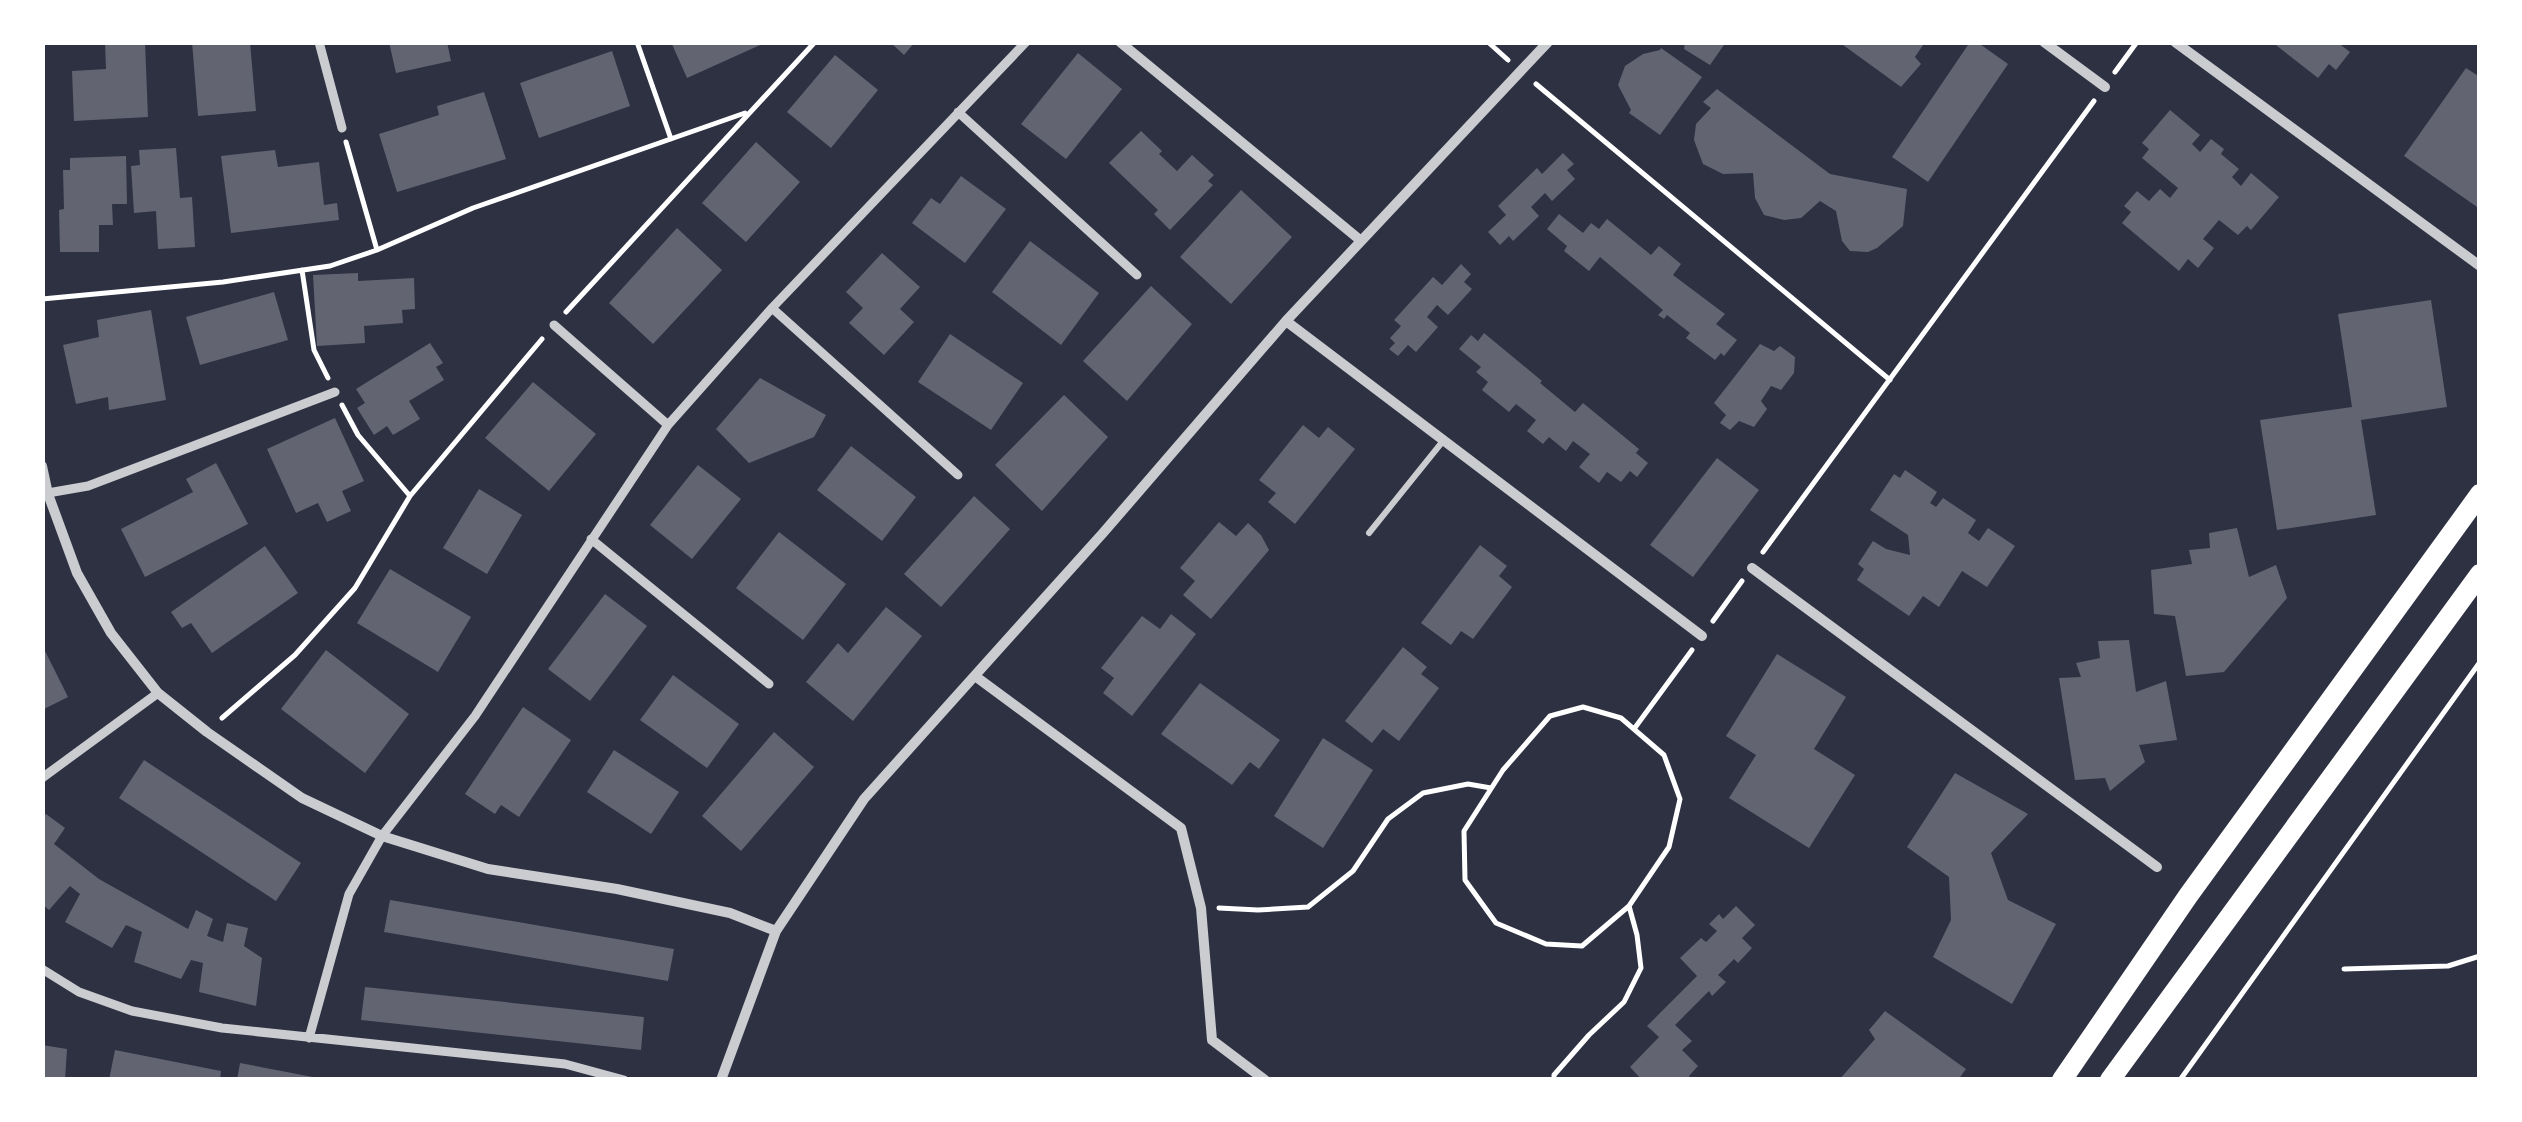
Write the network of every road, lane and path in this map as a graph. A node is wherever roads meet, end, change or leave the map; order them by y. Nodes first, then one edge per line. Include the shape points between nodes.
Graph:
1 (319, 42) edge
2 (636, 42) edge
3 (815, 42) edge
4 (1026, 42) edge
5 (1120, 42) edge
6 (1548, 42) edge
7 (2044, 42) edge
8 (2137, 42) edge
9 (2175, 42) edge
10 (1521, 71) junction
11 (2105, 87) junction
12 (750, 112) junction
13 (958, 112) junction
14 (342, 128) joint
15 (671, 139) junction
16 (1360, 240) junction
17 (376, 250) junction
18 (2480, 266) edge
19 (1137, 275) dead end
20 (42, 299) edge
21 (772, 308) junction
22 (1286, 321) junction
23 (554, 324) junction
24 (1890, 380) junction
25 (336, 392) dead end
26 (668, 425) junction
27 (1444, 440) junction
28 (42, 466) edge
29 (958, 476) dead end
30 (46, 494) edge
31 (2480, 494) edge
32 (1368, 532) dead end
33 (592, 539) junction
34 (1752, 568) junction
35 (2480, 574) edge
36 (1702, 636) junction
37 (2480, 662) edge
38 (974, 676) junction
39 (769, 684) dead end
40 (158, 693) junction
41 (1634, 729) junction
42 (207, 732) junction
43 (42, 778) edge
44 (1492, 788) junction
45 (382, 836) junction
46 (2157, 867) dead end
47 (1629, 906) junction
48 (1200, 908) junction
49 (776, 931) junction
50 (2480, 956) edge
51 (42, 969) edge
52 (2344, 969) dead end
53 (309, 1038) junction
54 (624, 1080) edge
55 (721, 1080) edge
56 (1264, 1080) edge
57 (1554, 1080) edge
58 (2062, 1080) edge
59 (2110, 1080) edge
60 (2180, 1080) edge

1 - 14 street
2 - 15 path
3 - 12 path
4 - 13 street
5 - 16 street
6 - 10 street
7 - 11 street
8 - 11 path
9 - 18 street
10 - 16 street
10 - 24 path
11 - 24 path
12 - 15 path
12 - 23 path
13 - 19 street
13 - 21 street
14 - 17 path
15 - 17 path
16 - 22 street
17 - 20 path via 330,266 223,282
21 - 26 street
21 - 29 street
22 - 27 street
22 - 38 street
23 - 26 street
23 - 42 path via 410,496 354,588 295,655
24 - 34 path
25 - 30 street via 88,486
26 - 33 street
27 - 32 lane
27 - 36 street
28 - 30 street
30 - 40 street via 112,634
31 - 58 main road
33 - 39 street
33 - 45 street via 474,716
34 - 36 path
34 - 46 street
35 - 59 main road
36 - 41 path
37 - 60 path
38 - 48 street via 1181,828
38 - 49 street via 864,799
40 - 42 street
40 - 43 street
41 - 44 path via 1583,707 1550,716
41 - 47 path via 1664,755 1680,799 1670,847
42 - 45 street via 302,798
44 - 47 path via 1464,831 1465,880 1496,923 1546,944 1582,946
44 - 48 path via 1468,784 1423,794 1388,819 1353,871 1308,907
45 - 49 street via 488,868 730,912
45 - 53 street via 349,894
47 - 57 path via 1641,968 1624,1002
48 - 56 street via 1212,1040
49 - 55 street
50 - 52 path via 2448,966
51 - 53 street via 79,992 132,1011
53 - 54 street via 566,1064

